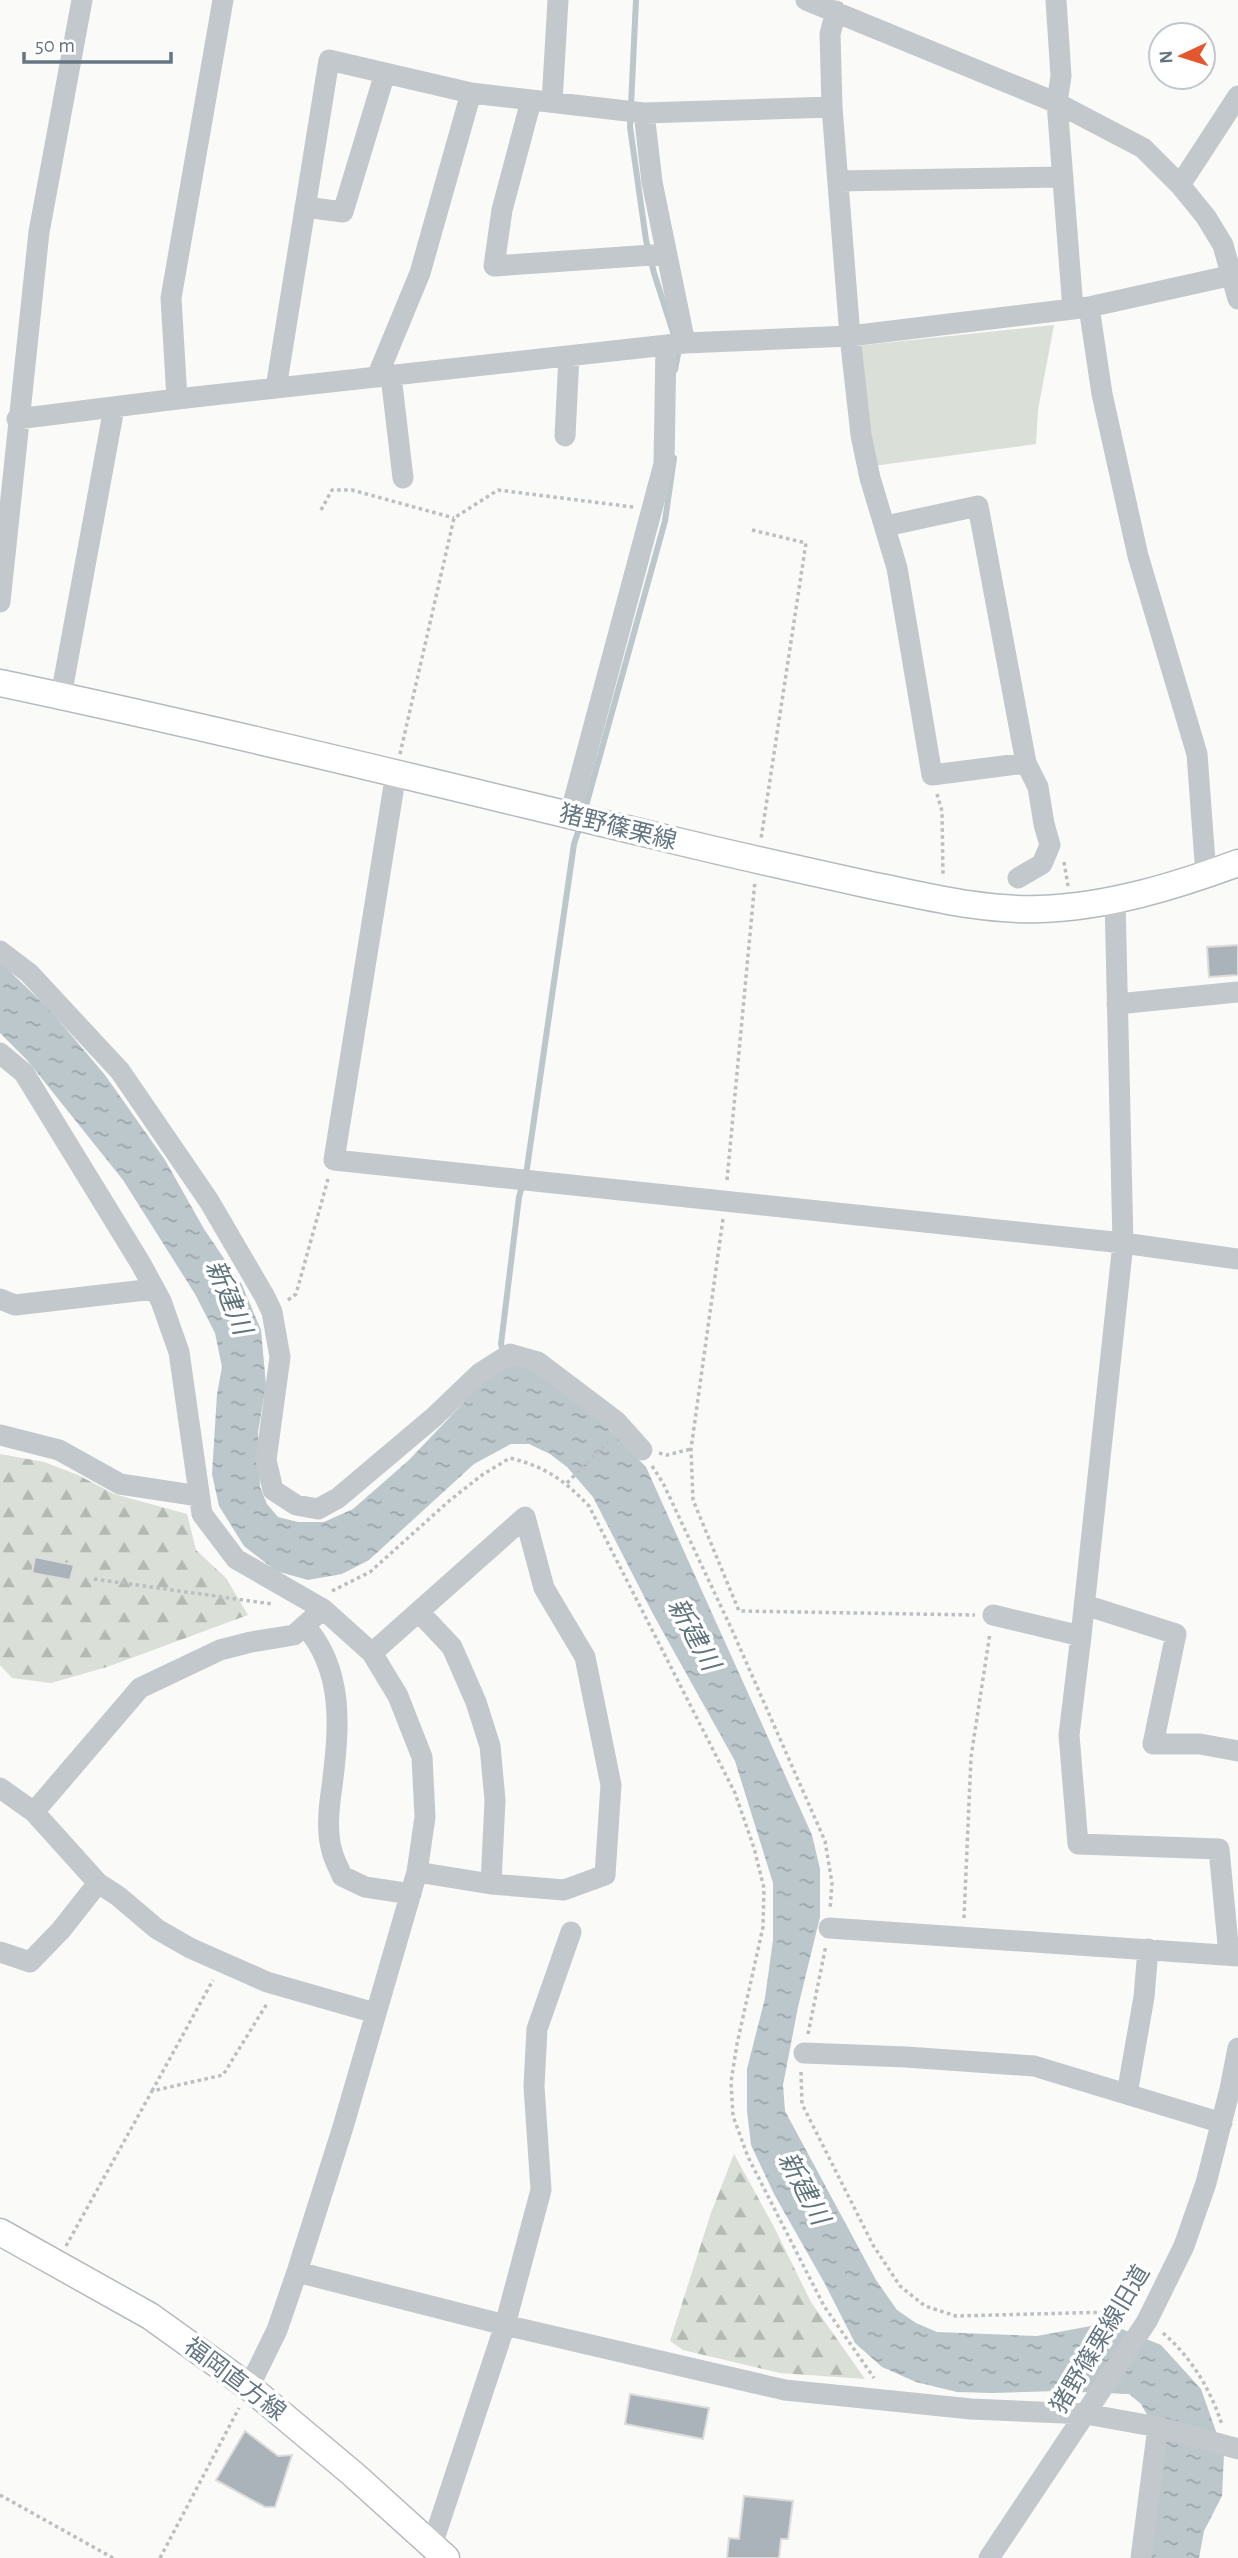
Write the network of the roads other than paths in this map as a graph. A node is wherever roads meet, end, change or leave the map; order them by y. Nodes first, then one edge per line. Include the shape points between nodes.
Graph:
1 (82, 0) edge
2 (223, 0) edge
3 (558, 0) edge
4 (806, 0) edge
5 (1056, 0) edge
6 (836, 11) junction
7 (385, 73) junction
8 (471, 93) junction
9 (1238, 96) edge
10 (541, 101) junction
11 (1058, 103) junction
12 (832, 107) junction
13 (644, 113) junction
14 (1063, 177) junction
15 (838, 181) junction
16 (1180, 185) junction
17 (306, 207) junction
18 (666, 254) junction
19 (1235, 272) edge
20 (1238, 299) edge
21 (1081, 308) junction
22 (850, 336) junction
23 (676, 344) junction
24 (569, 356) junction
25 (384, 377) junction
26 (276, 388) junction
27 (177, 399) junction
28 (114, 408) junction
29 (17, 419) junction
30 (565, 436) dead end
31 (402, 478) dead end
32 (886, 526) junction
33 (0, 602) edge
34 (0, 683) edge
35 (61, 696) junction
36 (1026, 763) junction
37 (396, 773) junction
38 (570, 815) junction
39 (1238, 863) edge
40 (1206, 875) junction
41 (1018, 878) dead end
42 (1115, 899) junction
43 (0, 951) edge
44 (1238, 992) edge
45 (1117, 1004) junction
46 (0, 1053) edge
47 (1123, 1243) junction
48 (1238, 1259) edge
49 (154, 1289) junction
50 (0, 1299) edge
51 (0, 1435) edge
52 (642, 1450) road end
53 (200, 1496) junction
54 (1085, 1605) junction
55 (323, 1609) junction
56 (419, 1612) junction
57 (993, 1615) road end
58 (305, 1626) junction
59 (1081, 1636) junction
60 (372, 1653) junction
61 (1238, 1751) edge
62 (0, 1788) edge
63 (34, 1812) junction
64 (417, 1872) junction
65 (98, 1883) junction
66 (491, 1884) junction
67 (411, 1894) junction
68 (829, 1928) road end
69 (571, 1932) dead end
70 (1148, 1950) junction
71 (0, 1952) edge
72 (1233, 1956) edge
73 (374, 2013) junction
74 (1238, 2048) edge
75 (804, 2053) road end
76 (1234, 2090) edge
77 (1127, 2094) junction
78 (1222, 2123) junction
79 (0, 2232) edge
80 (297, 2272) junction
81 (505, 2325) junction
82 (249, 2387) junction
83 (1086, 2414) junction
84 (1158, 2427) junction
85 (1229, 2446) edge
86 (439, 2551) edge
87 (989, 2558) edge
88 (1141, 2558) edge

1 - 29 street via 38,232
2 - 27 street via 171,298
3 - 10 street
4 - 6 street
5 - 11 street via 1061,76
6 - 11 street
6 - 12 street via 830,34
7 - 8 street
7 - 17 street via 343,212
7 - 17 street via 330,60
8 - 10 street
8 - 25 street via 420,273
9 - 16 street
10 - 13 street
10 - 18 street via 502,210 494,266
11 - 14 street
11 - 16 street via 1143,148
12 - 13 street
12 - 15 street
13 - 18 street
14 - 15 street
14 - 21 street
15 - 22 street
16 - 19 street via 1206,217
17 - 26 street
18 - 23 street
19 - 20 street
19 - 21 street
21 - 22 street
21 - 40 street via 1138,556 1197,754
22 - 23 street
22 - 32 street via 861,435
23 - 24 street
23 - 38 street via 664,464
24 - 25 street
24 - 30 street
25 - 26 street
25 - 31 street
26 - 27 street
27 - 28 street
28 - 29 street
28 - 35 street
29 - 33 street
32 - 36 street via 932,775
32 - 36 street via 978,506
34 - 35 main road, 猪野篠栗線
35 - 37 main road, 猪野篠栗線
36 - 41 street via 1038,787 1049,845 1042,864
37 - 38 main road, 猪野篠栗線
37 - 47 street via 334,1160
38 - 42 main road, 猪野篠栗線 via 944,901 1040,909
39 - 40 main road, 猪野篠栗線
40 - 42 main road, 猪野篠栗線
42 - 45 street
43 - 52 street via 29,973 120,1071 209,1201 272,1312 280,1357 266,1460 273,1490 296,1506 318,1509 338,1498 480,1373 510,1354 538,1362 623,1428
44 - 45 street
45 - 47 street
46 - 49 street via 24,1073
47 - 48 street
47 - 54 street
49 - 50 street via 15,1304
49 - 53 street via 179,1352
51 - 53 street via 59,1450 120,1484
53 - 55 street via 202,1514 236,1559
54 - 59 street
54 - 61 street via 1176,1634 1153,1744 1200,1744
55 - 58 street
55 - 60 street
56 - 60 street
56 - 66 street via 452,1647 490,1746 495,1800
56 - 66 street via 525,1517 544,1588 585,1657 611,1785 605,1875 564,1890
57 - 59 street
58 - 63 street via 294,1635 220,1650 140,1688
58 - 67 street via 331,1667 337,1701 331,1849 342,1876 365,1887
59 - 72 street via 1069,1735 1078,1844 1219,1849
60 - 64 street via 398,1696 422,1757 425,1817
62 - 63 street
63 - 65 street
64 - 66 street
64 - 67 street
65 - 71 street via 30,1962
65 - 73 street via 190,1948 278,1984
67 - 73 street
68 - 70 street
69 - 81 street via 537,2029 534,2086 541,2189
70 - 72 street
70 - 77 street
73 - 80 street
74 - 76 street, 猪野篠栗線旧道
75 - 77 street via 1034,2066
76 - 78 street, 猪野篠栗線旧道
77 - 78 street
78 - 83 street, 猪野篠栗線旧道 via 1184,2246 1147,2321
79 - 82 main road, 福岡直方線 via 150,2316
80 - 81 street
80 - 82 street via 277,2330
81 - 83 street via 785,2390 971,2409
81 - 86 street
82 - 86 main road, 福岡直方線
83 - 84 street
83 - 87 street, 猪野篠栗線旧道
84 - 85 street
84 - 88 street

